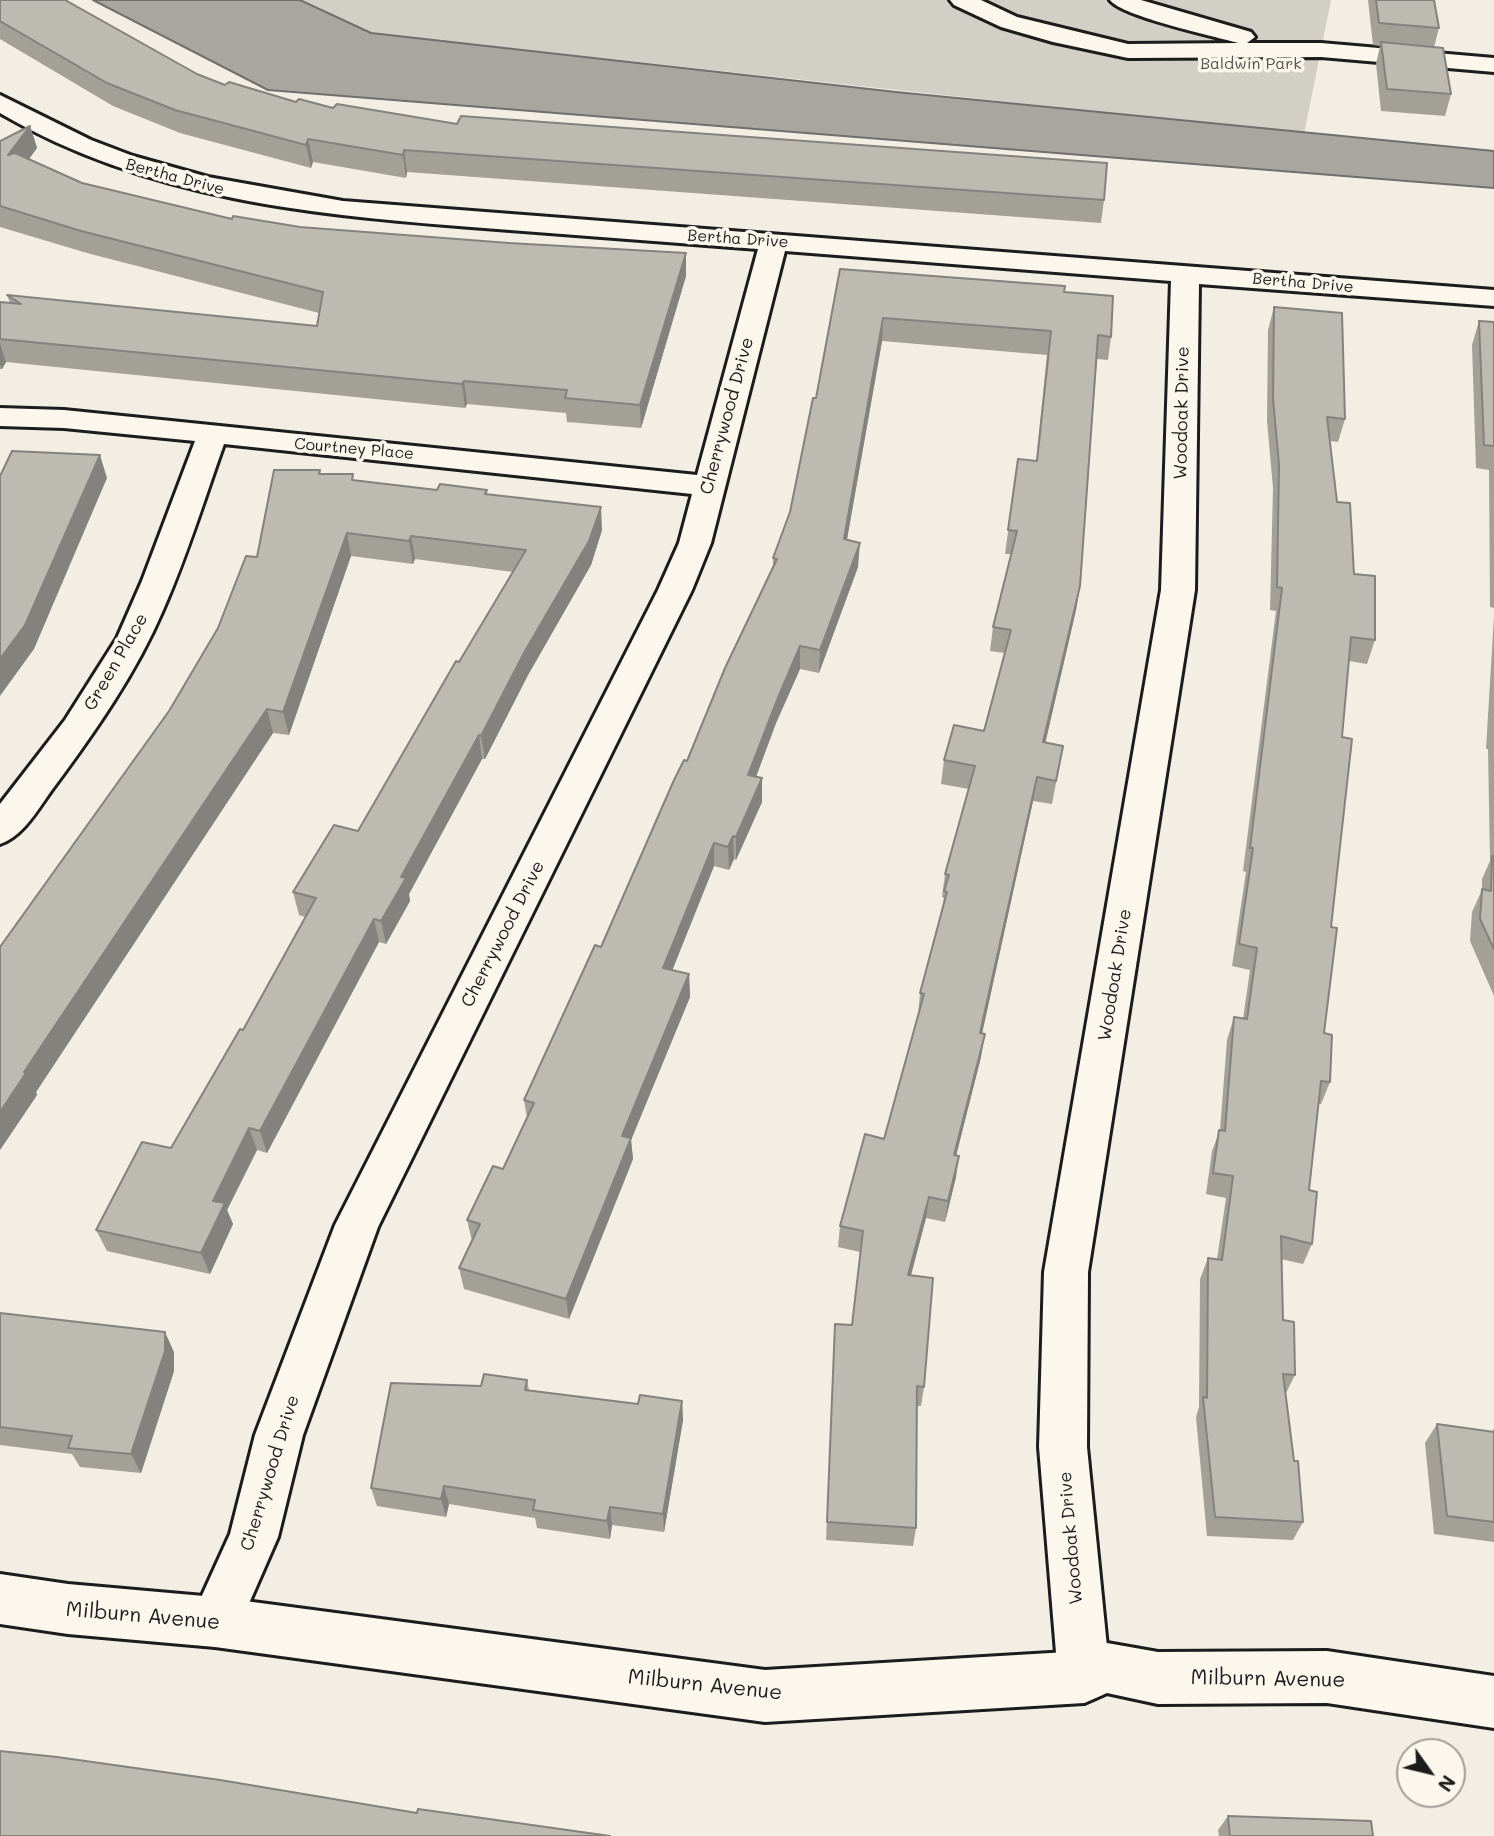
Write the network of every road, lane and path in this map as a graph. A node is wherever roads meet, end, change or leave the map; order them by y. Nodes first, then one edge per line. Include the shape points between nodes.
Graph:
1 (962, 0) edge
2 (1124, 1) edge
3 (1053, 35) junction
4 (1321, 50) junction
5 (1494, 65) edge
6 (4, 110) edge
7 (774, 242) junction
8 (1185, 273) junction
9 (1494, 299) edge
10 (0, 417) edge
11 (212, 436) junction
12 (708, 486) junction
13 (0, 830) edge
14 (0, 1599) edge
15 (215, 1622) junction
16 (1084, 1677) junction
17 (1494, 1702) edge

1 - 3 street via 1009,22
2 - 3 street
2 - 4 street via 1227,34
3 - 4 street via 1128,51
4 - 5 street
6 - 7 street, Bertha Drive via 122,163 223,191 343,209
7 - 8 street, Bertha Drive
7 - 12 street, Cherrywood Drive
8 - 9 street, Bertha Drive
8 - 16 street, Woodoak Drive via 1178,590 1066,1272 1062,1447
10 - 11 street, Courtney Place via 64,419
11 - 12 street, Courtney Place
11 - 13 street, Green Place via 146,611 120,663 57,759
12 - 15 street, Cherrywood Drive via 695,543 675,590 357,1225 278,1435 254,1537
14 - 15 street, Milburn Avenue
15 - 16 street, Milburn Avenue via 765,1696
16 - 17 street, Milburn Avenue via 1107,1668 1158,1678 1328,1677

